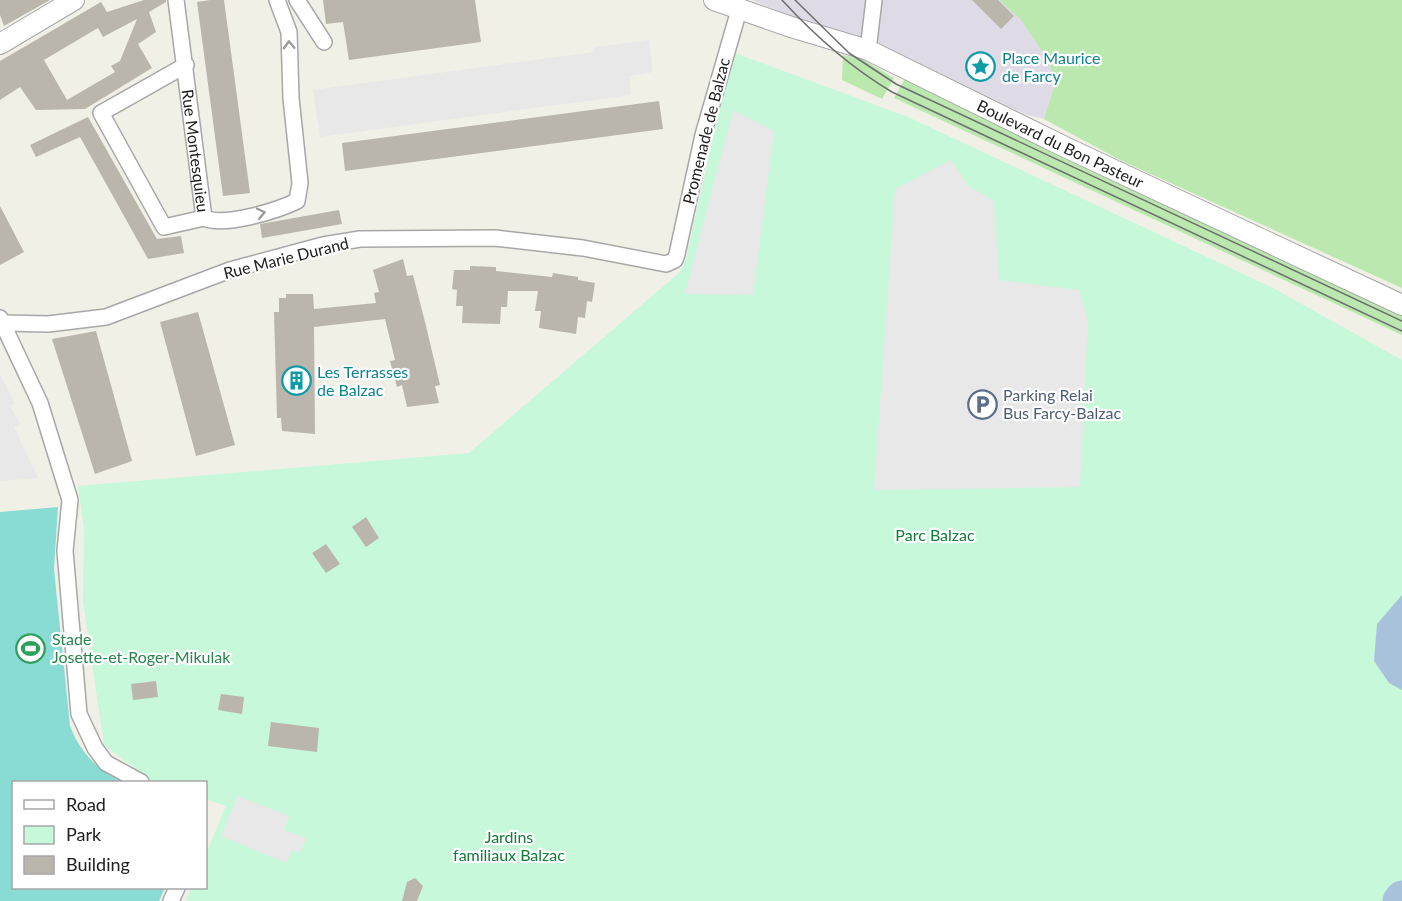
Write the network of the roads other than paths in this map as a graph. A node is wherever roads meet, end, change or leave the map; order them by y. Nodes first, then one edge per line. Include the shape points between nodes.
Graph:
1 (74, 0) edge
2 (176, 0) edge
3 (277, 0) edge
4 (297, 0) edge
5 (714, 0) edge
6 (874, 0) edge
7 (739, 10) junction
8 (324, 42) dead end
9 (0, 44) edge
10 (868, 50) junction
11 (186, 65) junction
12 (204, 218) junction
13 (677, 254) joint
14 (1402, 305) edge
15 (1, 320) edge
16 (138, 781) edge

1 - 9 street
2 - 11 street, Rue Montesquieu
12 -> 3 street via 228,221 297,201 300,183 289,32
4 - 8 street
5 - 7 street, Boulevard du Bon Pasteur
6 - 10 street
7 - 10 street, Boulevard du Bon Pasteur
7 - 13 street, Promenade de Balzac via 704,135
10 - 14 street, Boulevard du Bon Pasteur
11 - 12 street, Rue Montesquieu
11 - 12 street, Rue Montesquieu via 101,113 164,227
13 - 15 street, Rue Marie Durand via 675,260 661,264 538,242 447,237 360,239 260,261 106,317 48,324
15 - 16 street via 40,403 70,500 65,551 79,714 106,763

